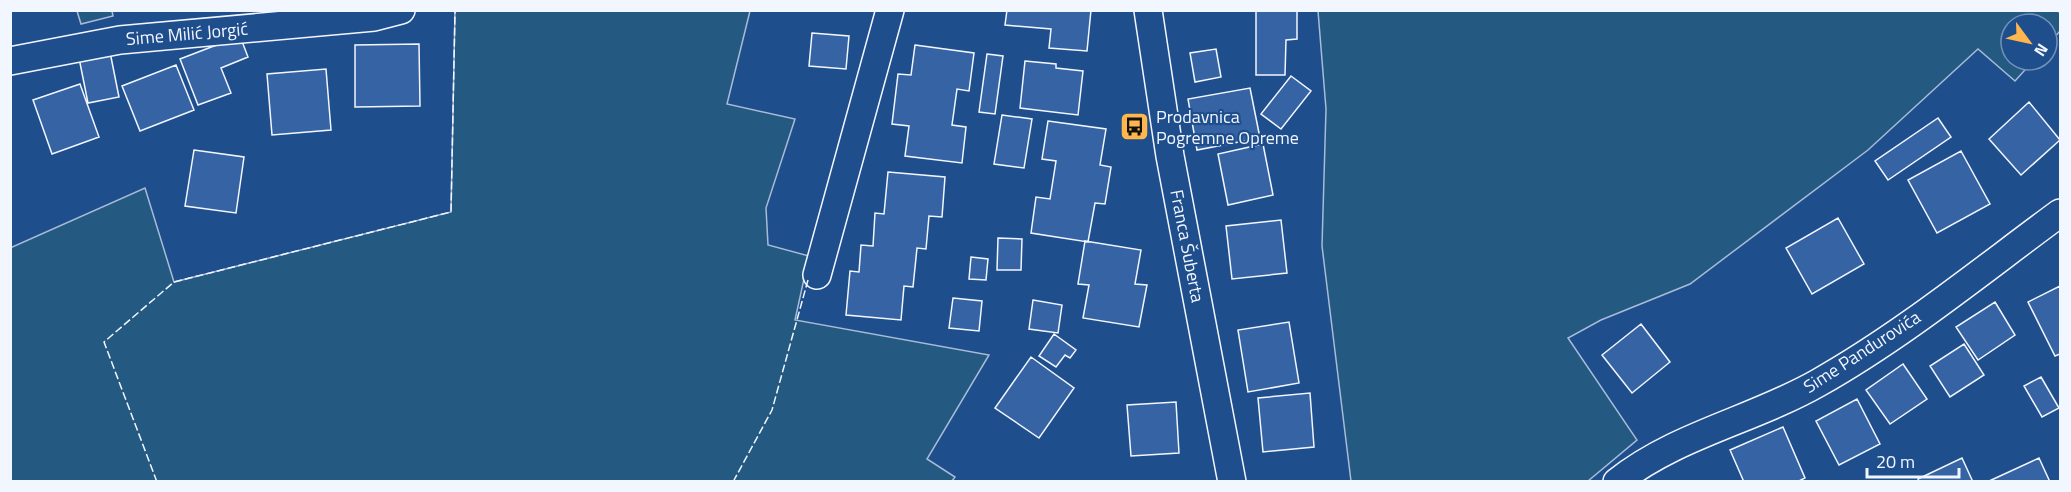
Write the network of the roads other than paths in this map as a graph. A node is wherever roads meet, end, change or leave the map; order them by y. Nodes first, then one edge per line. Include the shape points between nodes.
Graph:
1 (401, 10) edge
2 (890, 10) edge
3 (1148, 10) edge
4 (10, 61) edge
5 (2061, 213) edge
6 (817, 275) dead end
7 (1232, 482) edge
8 (1617, 482) edge

1 - 4 street, Sime Milić Jorgić via 374,17 120,40
2 - 6 street
3 - 7 street, Franca Šuberta via 1170,156
5 - 8 street, Sime Pandurovića via 1871,350 1816,384 1659,453

